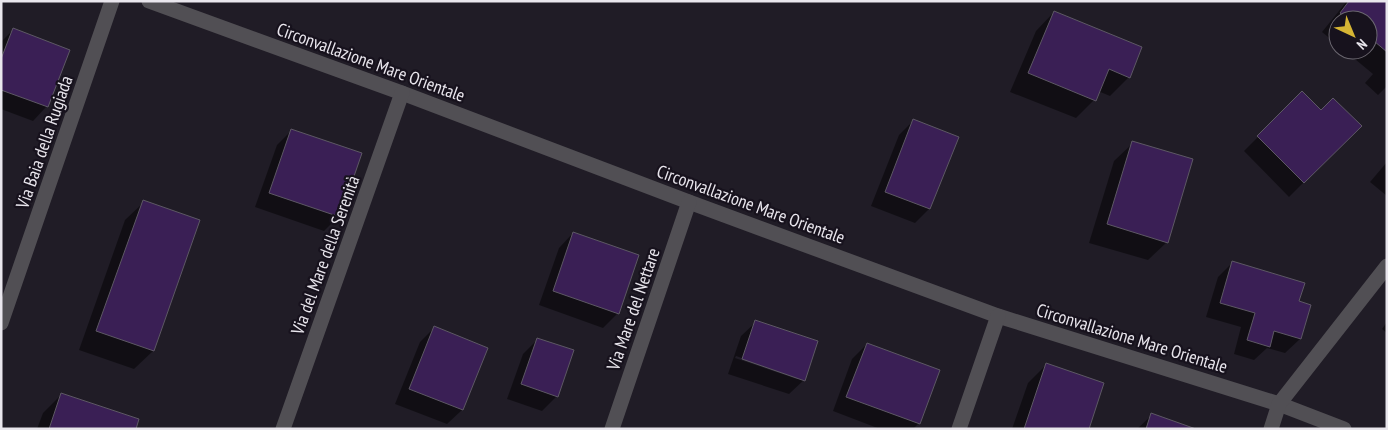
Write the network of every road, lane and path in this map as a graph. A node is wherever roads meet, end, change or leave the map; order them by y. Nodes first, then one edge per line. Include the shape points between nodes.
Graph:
1 (112, 1) edge
2 (149, 1) edge
3 (402, 93) junction
4 (689, 202) junction
5 (1387, 266) edge
6 (998, 316) junction
7 (1, 323) edge
8 (1279, 404) junction
9 (283, 429) edge
10 (612, 429) edge
11 (959, 429) edge
12 (1271, 429) edge
13 (1344, 429) edge

1 - 7 street, Via Baia della Rugiada
2 - 3 street, Circonvallazione Mare Orientale
3 - 4 street, Circonvallazione Mare Orientale
3 - 9 street, Via del Mare della Serenità
4 - 6 street, Circonvallazione Mare Orientale
4 - 10 street, Via Mare del Nettare
5 - 8 street
6 - 8 street, Circonvallazione Mare Orientale
6 - 11 street
8 - 12 street
8 - 13 street, Circonvallazione Mare Orientale

